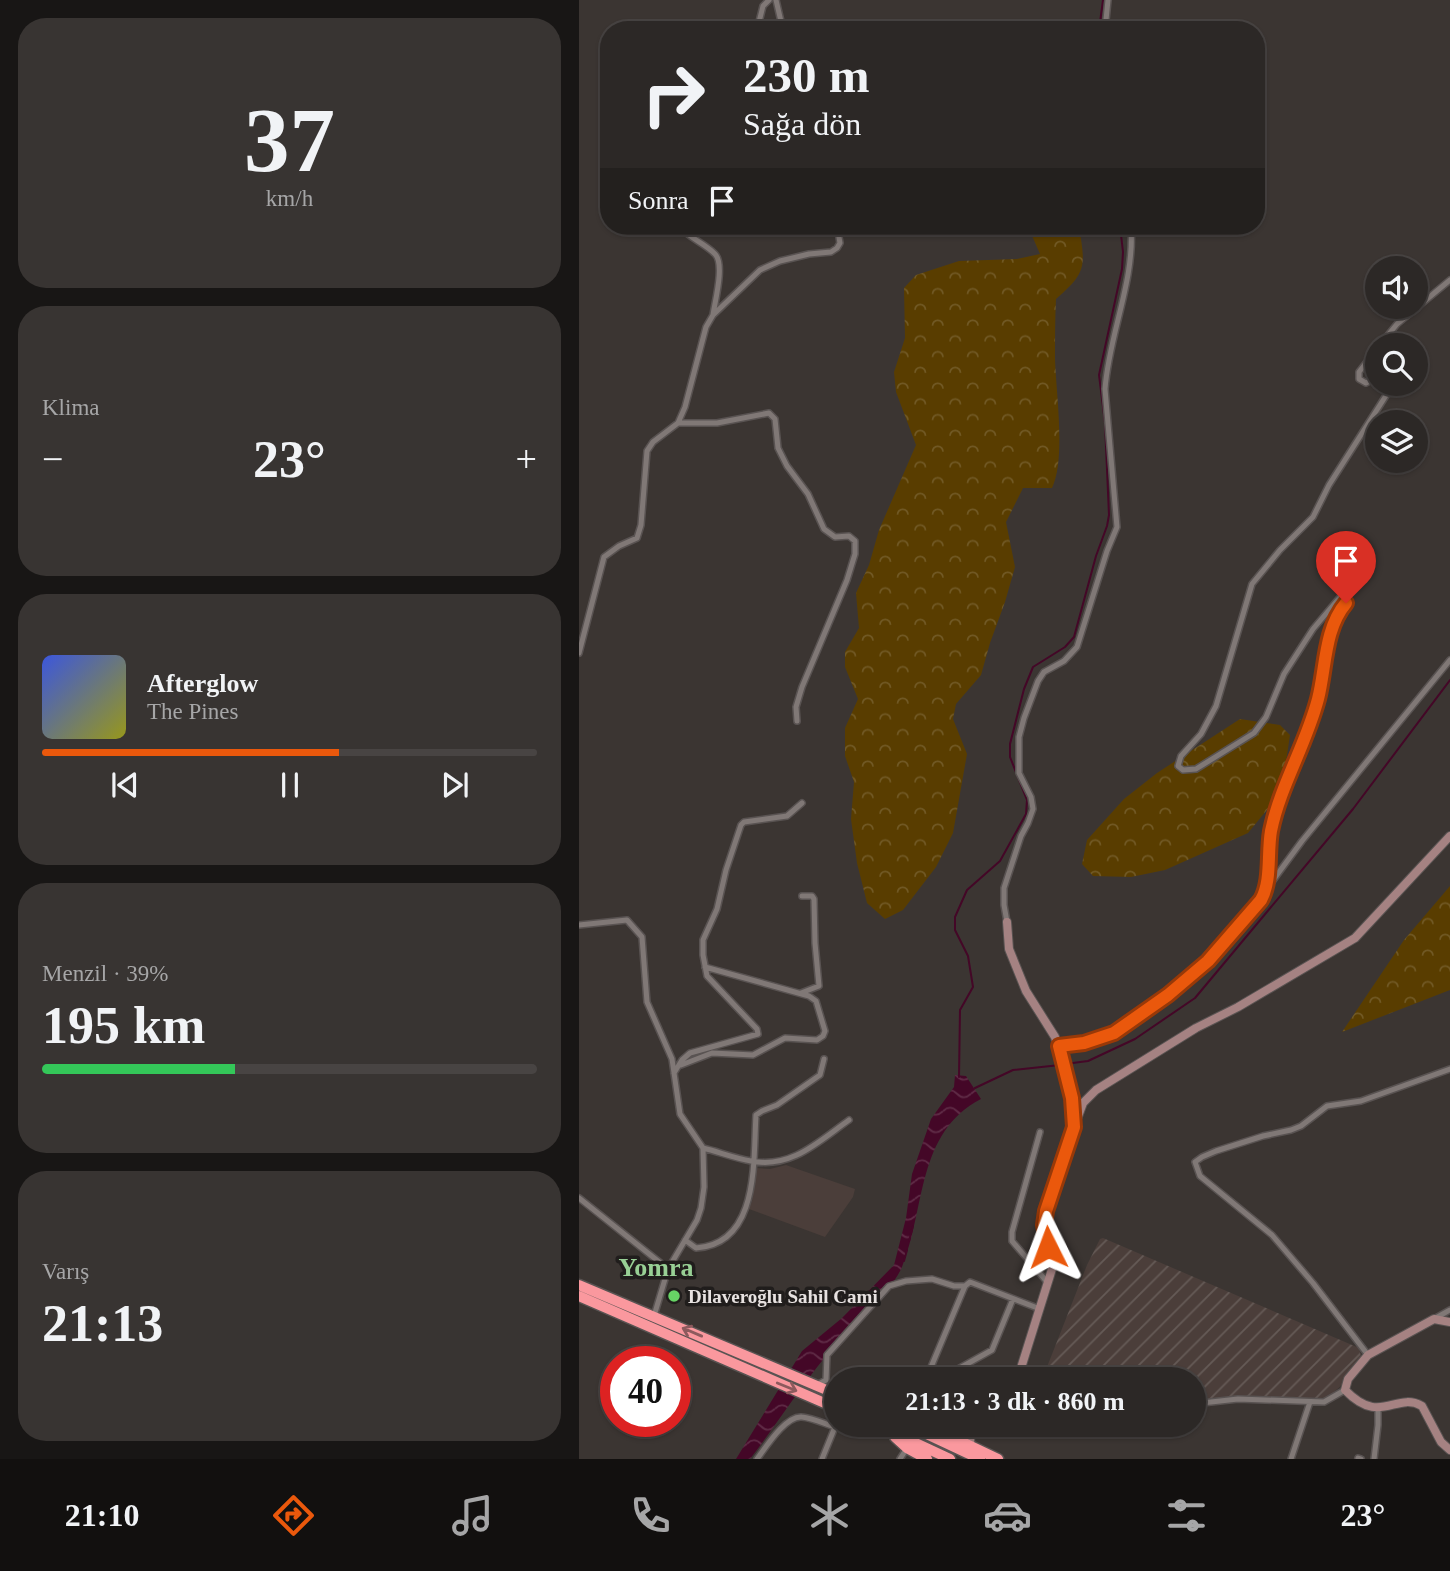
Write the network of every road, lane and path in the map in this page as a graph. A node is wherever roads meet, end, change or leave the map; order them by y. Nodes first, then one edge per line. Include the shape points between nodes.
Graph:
1 (769, 0) edge
2 (776, 0) edge
3 (1108, 0) edge
4 (759, 21) edge
5 (781, 21) edge
6 (1106, 21) edge
7 (688, 235) edge
8 (839, 235) edge
9 (1131, 235) edge
10 (1450, 280) edge
11 (713, 315) junction
12 (1390, 333) edge
13 (1365, 364) edge
14 (1365, 382) edge
15 (1386, 396) edge
16 (678, 423) junction
17 (579, 653) edge
18 (1450, 660) edge
19 (797, 722) dead end
20 (802, 803) dead end
21 (1450, 836) edge
22 (1267, 889) junction
23 (802, 896) dead end
24 (1007, 922) joint
25 (579, 925) edge
26 (705, 967) junction
27 (801, 993) junction
28 (1059, 1048) junction
29 (824, 1059) dead end
30 (679, 1066) junction
31 (1450, 1069) edge
32 (674, 1073) junction
33 (849, 1120) dead end
34 (1074, 1127) junction
35 (1040, 1132) dead end
36 (703, 1148) junction
37 (753, 1162) junction
38 (579, 1198) edge
39 (685, 1240) junction
40 (668, 1269) junction
41 (1048, 1283) junction
42 (579, 1284) edge
43 (965, 1286) junction
44 (579, 1296) edge
45 (1012, 1299) junction
46 (1040, 1309) junction
47 (1450, 1310) edge
48 (654, 1316) junction
49 (1434, 1319) junction
50 (1450, 1322) edge
51 (1368, 1355) junction
52 (931, 1367) edge
53 (962, 1367) edge
54 (1021, 1367) edge
55 (816, 1385) junction
56 (824, 1388) edge
57 (1345, 1390) junction
58 (824, 1402) edge
59 (1310, 1402) junction
60 (1206, 1403) edge
61 (1378, 1407) junction
62 (893, 1437) edge
63 (902, 1437) edge
64 (932, 1437) edge
65 (952, 1437) edge
66 (970, 1437) edge
67 (970, 1445) junction
68 (907, 1448) junction
69 (1450, 1450) edge
70 (757, 1459) edge
71 (822, 1459) edge
72 (900, 1459) edge
73 (927, 1459) edge
74 (950, 1459) edge
75 (980, 1459) edge
76 (998, 1459) edge
77 (1291, 1459) edge
78 (1374, 1459) edge

1 - 4 street
2 - 5 street
3 - 6 street
7 - 11 street via 719,259
8 - 11 street via 840,243 832,252 780,261 760,271
9 - 24 street via 1130,264 1105,388 1117,527 1077,647 1044,672 1023,718 1019,773 1033,809 1004,888
10 - 12 street
11 - 16 street
13 - 14 street via 1359,372
15 - 22 street via 1313,517 1252,584 1216,706 1178,762 1183,769 1196,769 1254,733 1313,629 1341,596 1346,596 1331,632 1308,730 1275,815
16 - 17 street via 647,451 637,538 604,558
16 - 19 street via 717,423 769,413 776,419 778,448 824,529 855,541 847,580 802,687
18 - 22 street
20 - 26 street via 787,816 744,822 739,829 717,909 703,940
21 - 34 street via 1355,938 1096,1090 1083,1103
22 - 28 street via 1208,961 1168,995 1114,1033
23 - 27 street via 815,899 819,986
24 - 28 street via 1009,949 1026,992
25 - 32 street via 627,920 642,937 647,1002
26 - 27 street
26 - 30 street via 707,976 758,1034 685,1055
27 - 30 street via 816,1001 825,1031 817,1040 785,1038 753,1055 712,1053
28 - 34 street
29 - 37 street via 820,1075 756,1115
30 - 32 street
31 - 51 street via 1361,1101 1327,1106 1301,1126 1216,1151 1195,1162 1200,1176 1272,1235
32 - 36 street via 680,1114
33 - 37 street via 783,1162
34 - 41 street via 1046,1211 1052,1269
35 - 41 street via 1012,1241
36 - 37 street
36 - 39 street via 704,1197
37 - 39 street via 749,1203 733,1230 703,1247
38 - 40 street
39 - 40 street
40 - 48 street
41 - 46 street
42 - 48 highway
43 - 45 street via 970,1282
43 - 52 street
43 - 55 street via 932,1279 889,1286 827,1355 826,1380
44 -> 58 highway
45 - 46 street
45 - 53 street via 992,1350
46 - 54 street
47 - 49 street
55 -> 48 highway
49 - 50 street
49 - 51 street
51 - 57 street via 1348,1379
55 - 56 highway
57 - 59 street via 1324,1402
57 - 61 street via 1365,1407
59 - 60 street
59 - 77 street
61 - 69 street via 1417,1403
61 - 78 street
62 - 68 highway
63 - 74 highway
64 - 75 highway
65 - 67 highway
66 - 67 street
67 - 76 highway
68 - 72 street
68 - 73 highway
70 - 71 street via 783,1427 800,1416 835,1427

